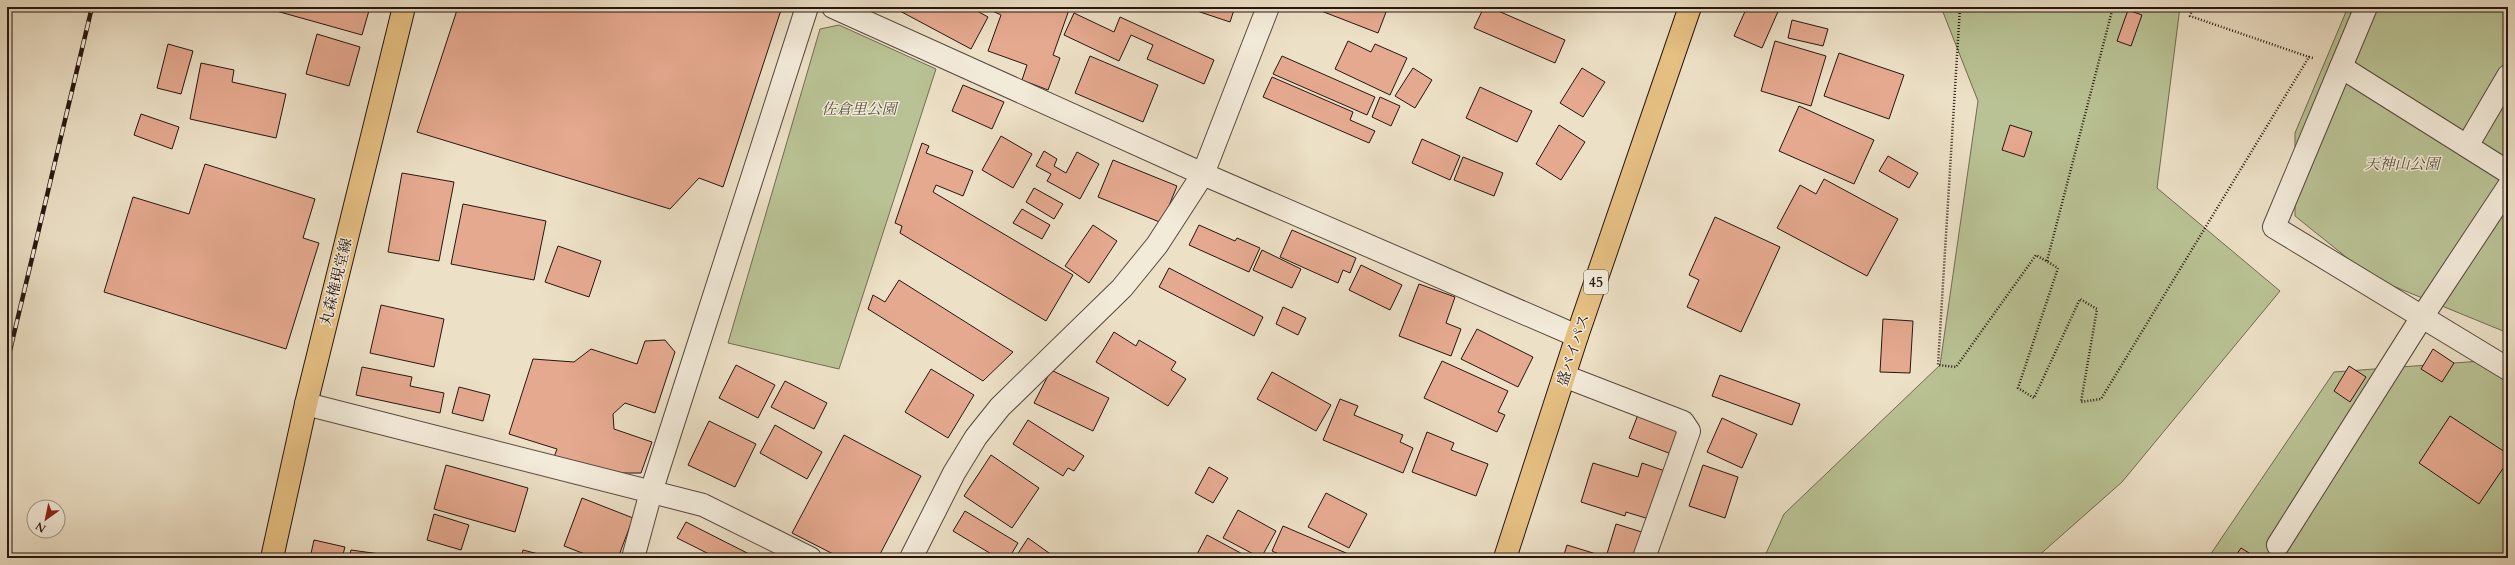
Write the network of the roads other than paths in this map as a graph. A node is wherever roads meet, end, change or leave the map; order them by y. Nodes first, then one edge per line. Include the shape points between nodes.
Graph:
1 (404, 7) edge
2 (807, 7) edge
3 (833, 7) edge
4 (1268, 7) edge
5 (1690, 7) edge
6 (2366, 7) edge
7 (2341, 67) junction
8 (2508, 76) edge
9 (2467, 146) junction
10 (2508, 172) edge
11 (1204, 174) junction
12 (2508, 187) edge
13 (2422, 317) junction
14 (1577, 336) junction
15 (2508, 369) edge
16 (1564, 376) junction
17 (306, 404) junction
18 (651, 492) junction
19 (2278, 544) dead end
20 (272, 558) edge
21 (633, 558) edge
22 (810, 558) edge
23 (911, 558) edge
24 (1505, 558) edge
25 (1644, 558) edge

1 - 17 main road, 丸森権現堂線
2 - 18 street
3 - 11 street
4 - 11 street
5 - 14 main road, 盛バイパス / 45
6 - 7 street
7 - 9 street
7 - 13 street via 2274,227
8 - 9 street
9 - 10 street
11 - 14 street
11 - 23 street via 1157,245 1122,288 1000,407 976,437 954,473
12 - 13 street
13 - 15 street
13 - 19 street
14 - 16 main road, 盛バイパス / 45
16 - 24 main road, 盛バイパス / 45
16 - 25 street via 1682,422 1689,431
17 - 18 street
17 - 20 main road, 丸森権現堂線
18 - 21 street
18 - 22 street via 703,505

